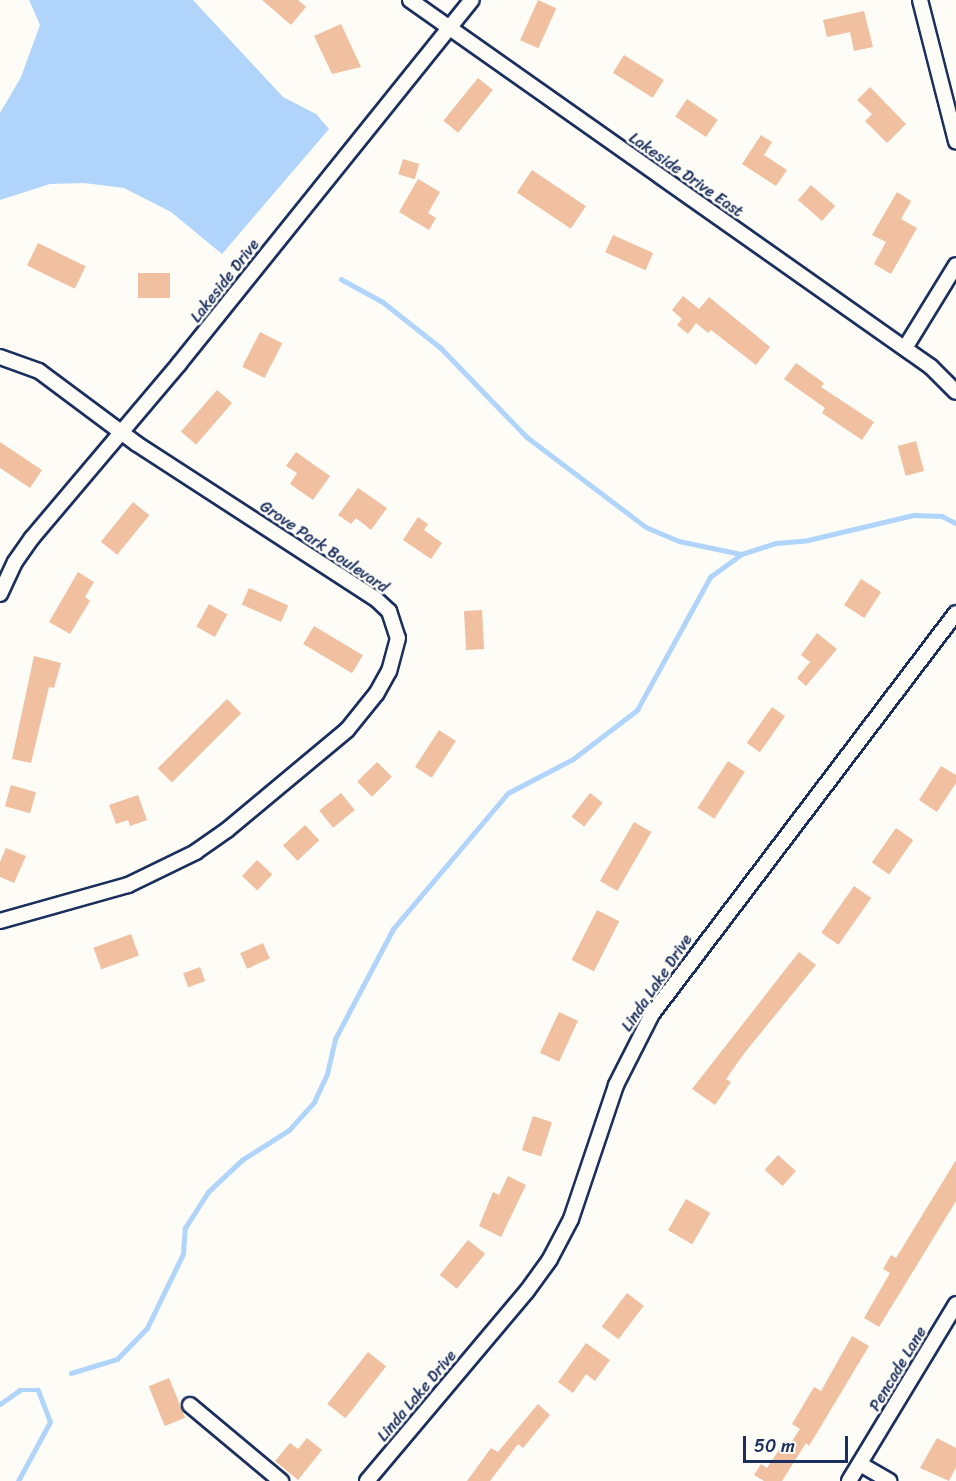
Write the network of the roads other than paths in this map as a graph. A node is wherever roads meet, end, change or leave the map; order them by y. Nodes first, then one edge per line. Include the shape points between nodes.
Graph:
1 (410, 0) edge
2 (472, 0) edge
3 (920, 0) edge
4 (449, 28) junction
5 (956, 141) edge
6 (956, 264) edge
7 (905, 348) junction
8 (0, 357) edge
9 (956, 392) edge
10 (122, 432) junction
11 (0, 594) edge
12 (956, 613) edge
13 (0, 921) edge
14 (956, 1304) edge
15 (190, 1405) dead end
16 (860, 1464) junction
17 (281, 1481) edge
18 (367, 1481) edge
19 (849, 1481) edge
20 (889, 1481) edge

1 - 4 street
2 - 4 street, Lakeside Drive
3 - 5 street
4 - 7 street, Lakeside Drive East
4 - 10 street, Lakeside Drive
6 - 7 street
7 - 9 street
8 - 10 street, Grove Park Boulevard via 39,372
10 - 11 street, Lakeside Drive via 32,538
10 - 13 street, Grove Park Boulevard via 376,599 396,625 397,651 376,694 347,730 247,815 196,852 128,885
12 - 18 street, Linda Lake Drive via 652,1014 616,1085 572,1219 550,1258 527,1291
14 - 16 street, Pencade Lane
15 - 17 street
16 - 19 street, Pencade Lane
16 - 20 street

